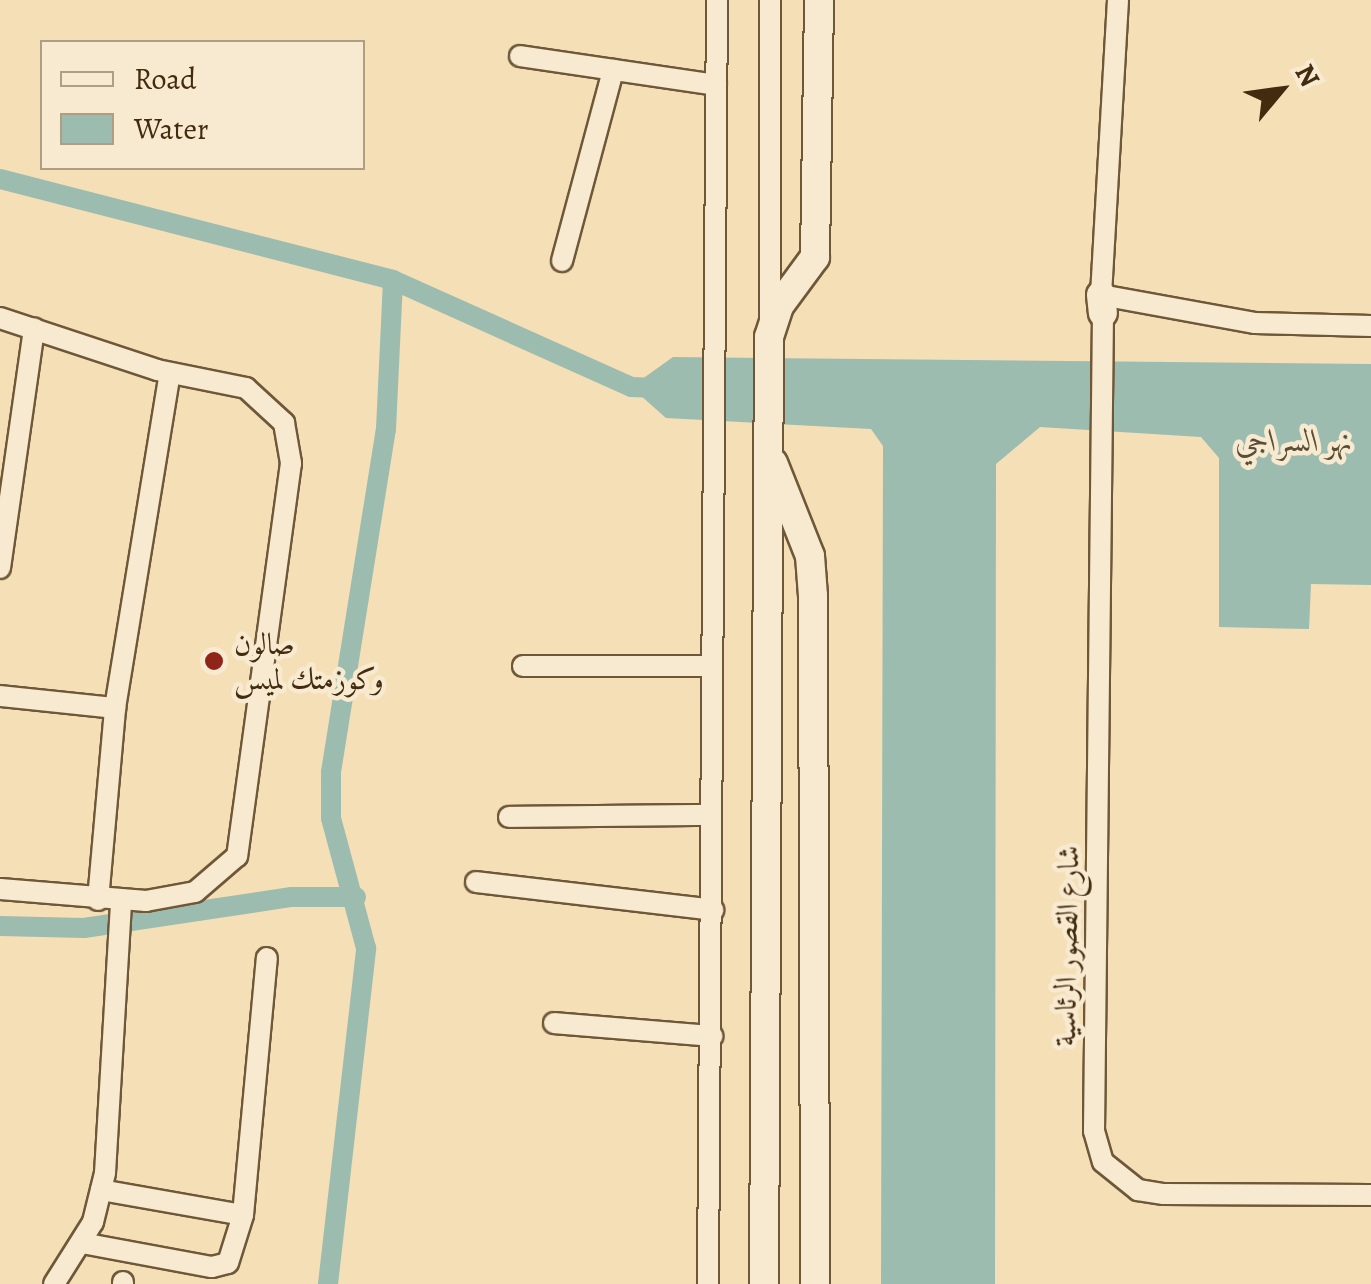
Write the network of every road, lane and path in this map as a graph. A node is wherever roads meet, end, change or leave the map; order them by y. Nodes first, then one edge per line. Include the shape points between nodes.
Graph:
1 (717, 0) edge
2 (770, 0) edge
3 (818, 0) edge
4 (1118, 0) edge
5 (520, 56) dead end
6 (612, 70) junction
7 (716, 84) junction
8 (562, 260) dead end
9 (1102, 304) junction
10 (0, 318) edge
11 (1371, 326) edge
12 (34, 328) junction
13 (770, 330) junction
14 (170, 374) junction
15 (768, 442) junction
16 (0, 568) edge
17 (523, 666) dead end
18 (710, 666) junction
19 (0, 696) edge
20 (115, 708) junction
21 (710, 815) junction
22 (509, 817) dead end
23 (476, 882) dead end
24 (0, 889) edge
25 (98, 900) junction
26 (714, 910) junction
27 (123, 913) junction
28 (266, 958) dead end
29 (554, 1023) dead end
30 (712, 1036) junction
31 (101, 1190) junction
32 (1371, 1195) edge
33 (242, 1215) junction
34 (82, 1243) junction
35 (54, 1284) edge
36 (708, 1284) edge
37 (764, 1284) edge
38 (815, 1284) edge

1 - 7 street
2 - 13 street
3 - 13 main road via 815,257
4 - 9 street, شارع القصور الرئاسية
5 - 6 street
6 - 7 street
6 - 8 street
7 - 18 street
9 - 11 street via 1255,323
9 - 32 street, شارع القصور الرئاسية via 1094,1131 1102,1162 1138,1190 1164,1194
10 - 12 street
12 - 14 street
12 - 16 street
13 - 15 main road
14 - 20 street
14 - 27 street via 246,388 284,423 291,463 237,856 195,892
15 - 37 main road
15 - 38 main road via 810,556 813,596
17 - 18 street
18 - 21 street
19 - 20 street
20 - 25 street
21 - 22 street
21 - 26 street
23 - 26 street
24 - 25 street
25 - 27 street
26 - 30 street
27 - 31 street
28 - 33 street
29 - 30 street
30 - 36 street
31 - 33 street
31 - 34 street
33 - 34 street via 228,1263 212,1267
34 - 35 street

